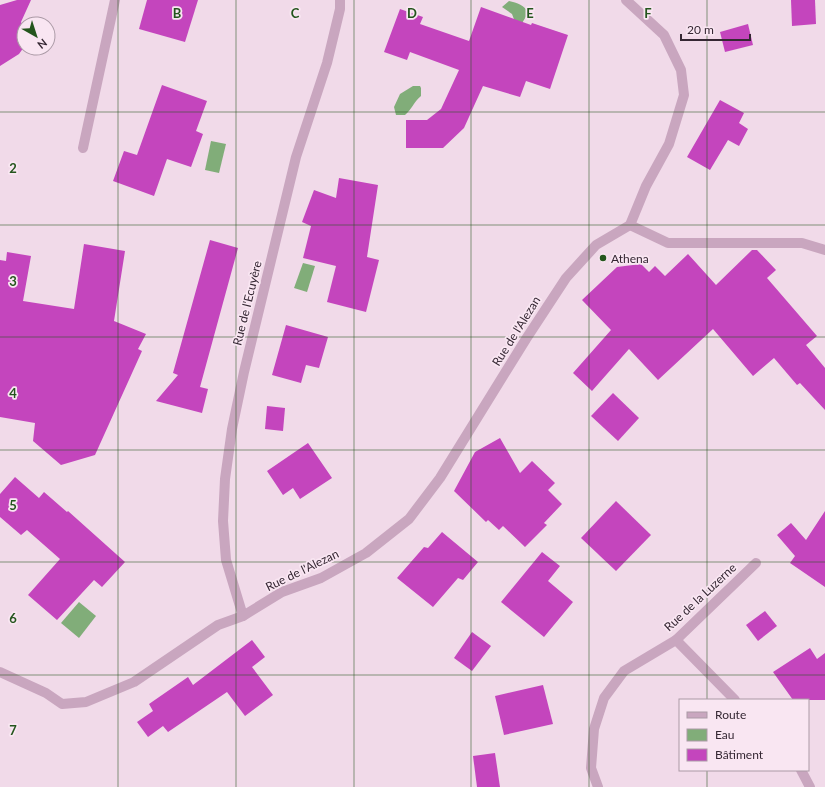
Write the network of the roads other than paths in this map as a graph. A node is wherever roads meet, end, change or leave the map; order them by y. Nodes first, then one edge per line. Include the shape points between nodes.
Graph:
1 (115, 0) edge
2 (340, 0) edge
3 (626, 0) edge
4 (83, 148) dead end
5 (630, 224) junction
6 (825, 250) edge
7 (756, 563) dead end
8 (243, 616) junction
9 (676, 640) junction
10 (0, 672) edge
11 (734, 699) edge
12 (802, 771) edge
13 (598, 787) edge
14 (810, 787) edge

1 - 4 street
2 - 8 street, Rue de l'Ecuyère via 327,63 296,157 245,365 232,429 225,479 226,560
3 - 5 street via 664,35 681,70 684,95 668,144
5 - 6 street via 668,243 802,243
5 - 8 street, Rue de l'Alezan via 596,245 566,278 440,478 409,519 366,553 322,578 282,592
7 - 9 street, Rue de la Luzerne
8 - 10 street, Rue de l'Alezan via 218,625 134,682 86,702 62,704 46,693
9 - 11 street
9 - 13 street, Rue de la Luzerne via 624,672 604,698 594,729 591,760 591,768
12 - 14 street

